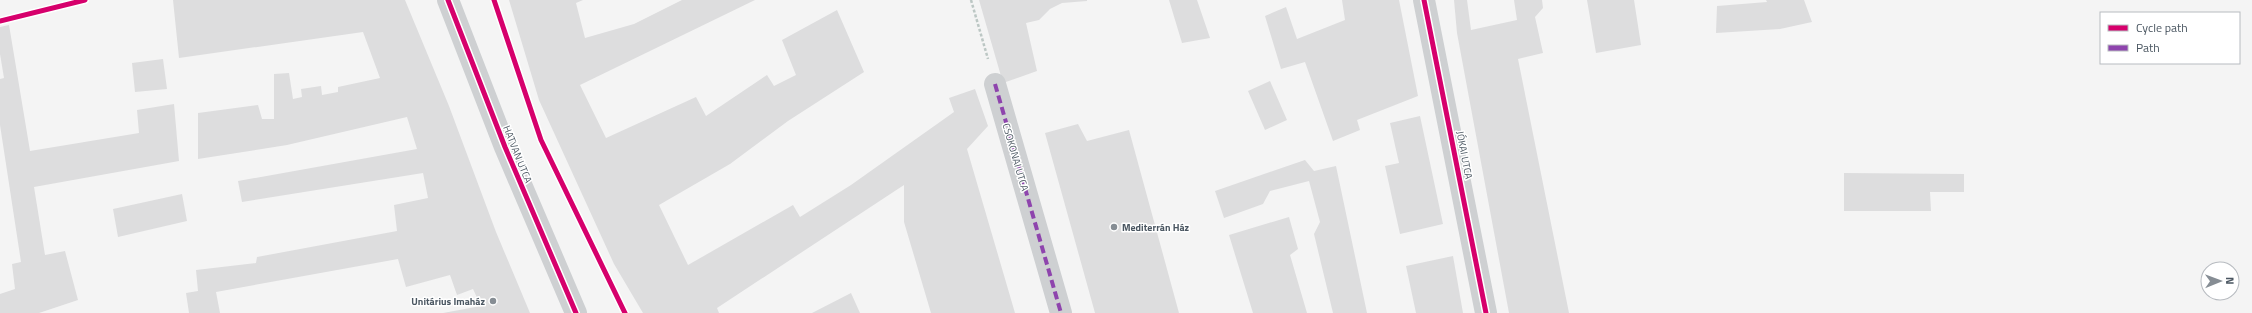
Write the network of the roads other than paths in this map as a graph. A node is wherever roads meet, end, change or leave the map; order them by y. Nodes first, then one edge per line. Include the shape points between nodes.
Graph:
1 (448, 0) edge
2 (1424, 0) edge
3 (995, 84) road end
4 (576, 313) edge
5 (1061, 313) edge
6 (1486, 313) edge

1 - 4 street, HATVAN UTCA via 505,147
2 - 6 street, JÓKAI UTCA
3 - 5 street, CSOKONAI UTCA

